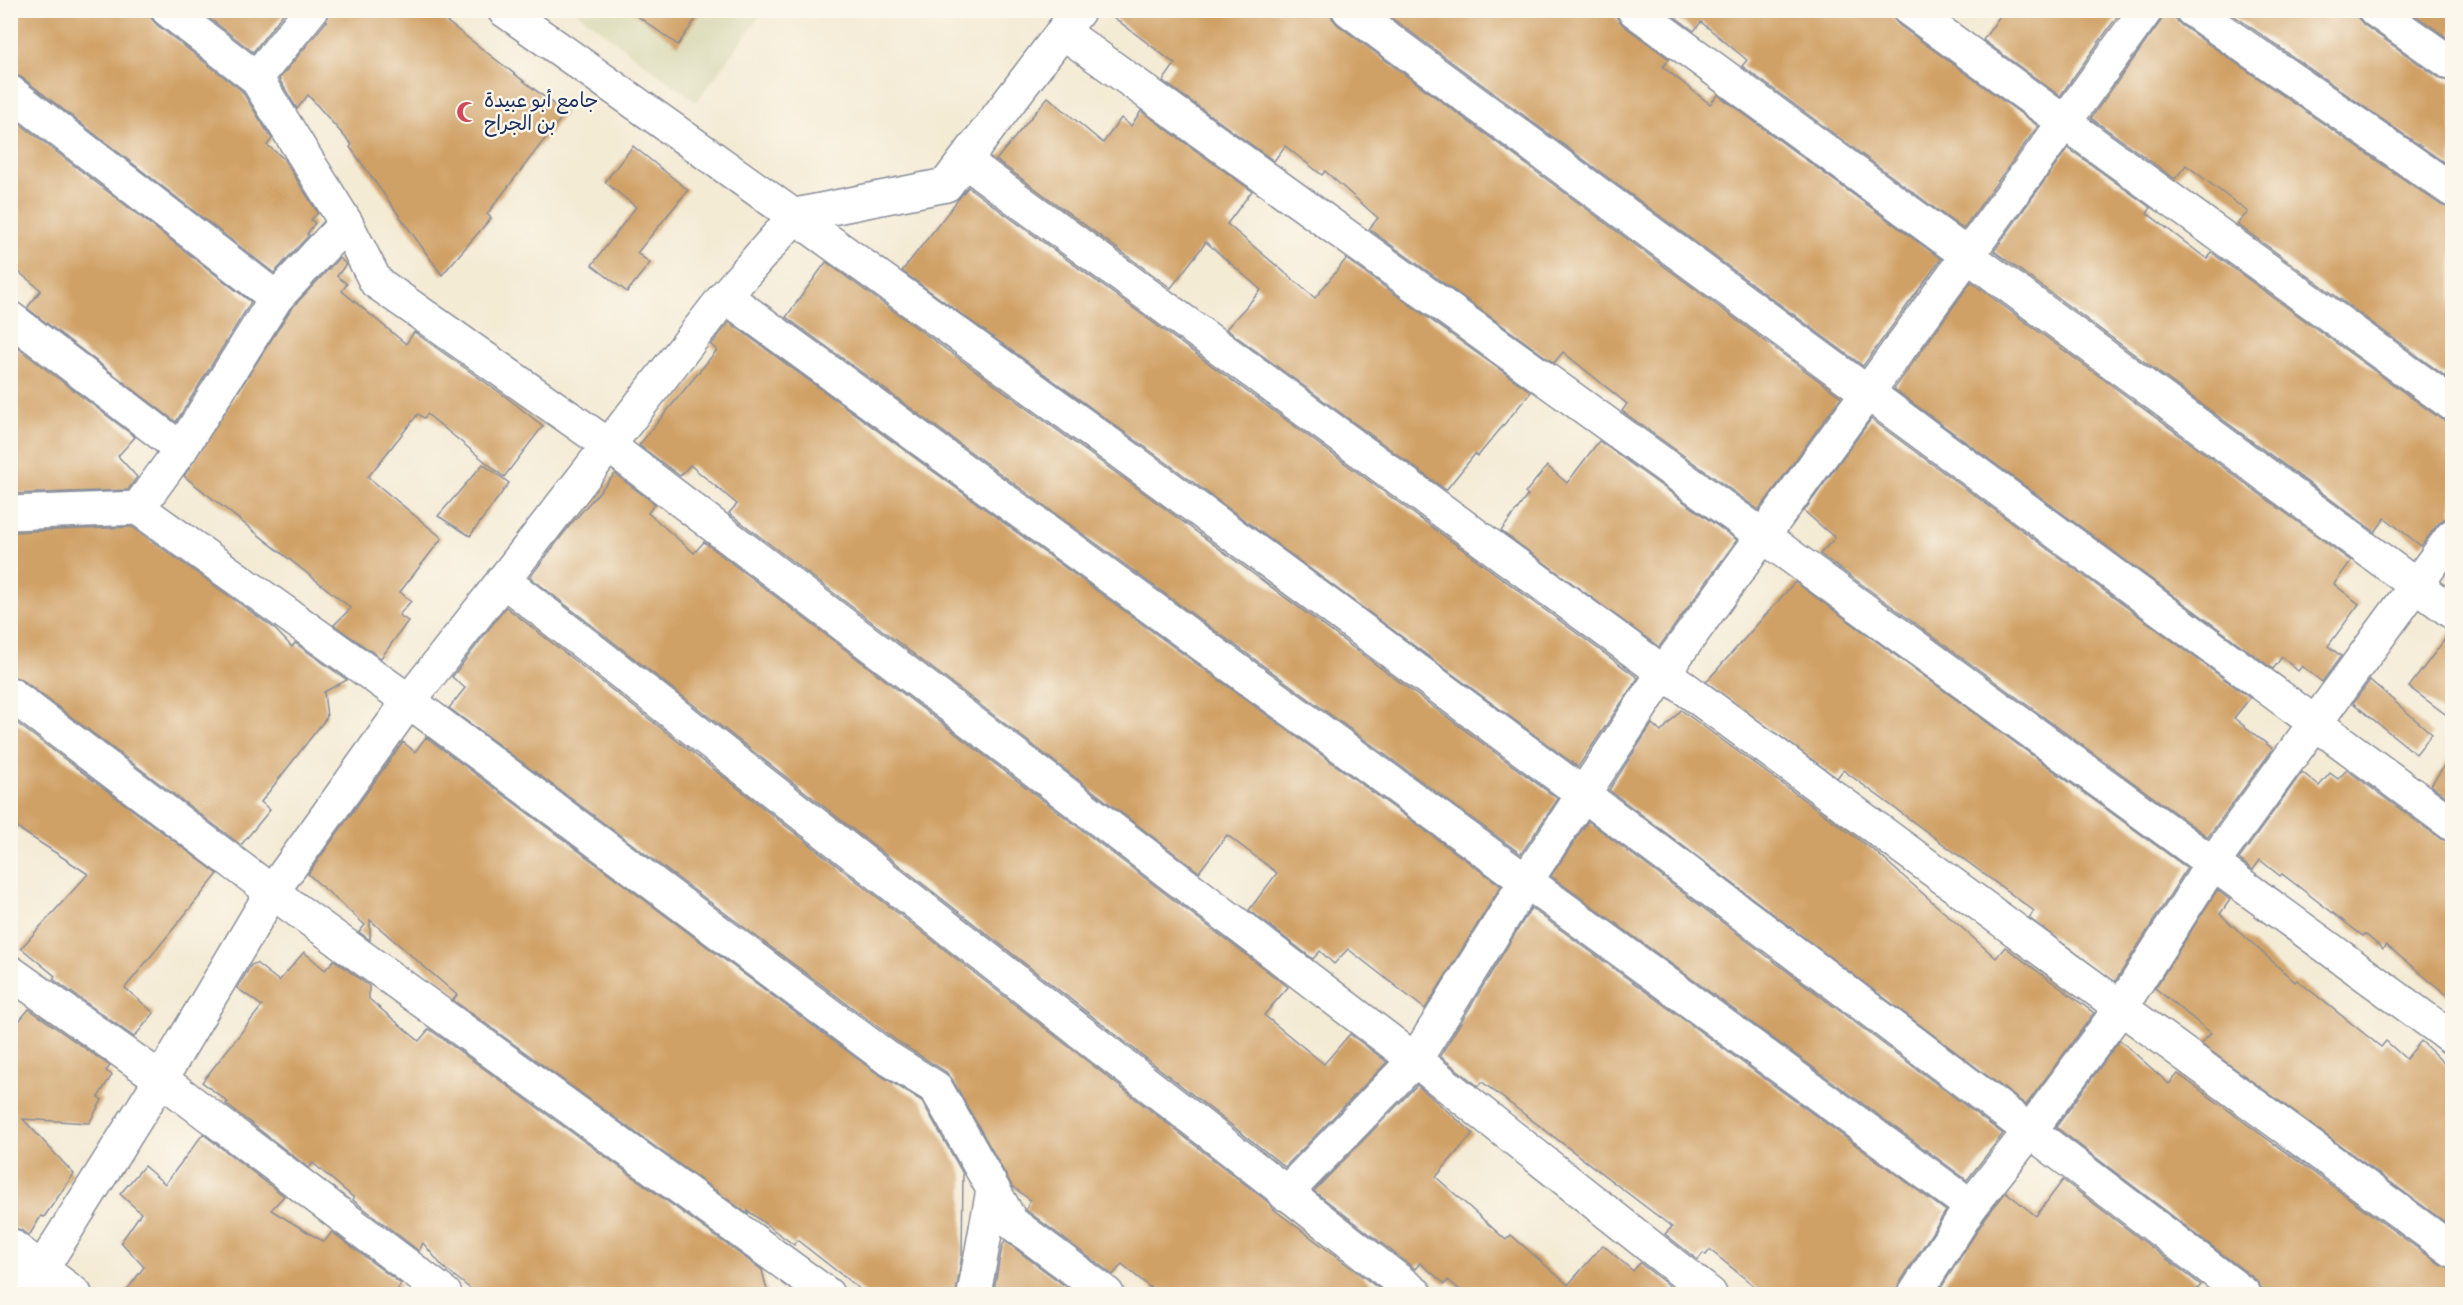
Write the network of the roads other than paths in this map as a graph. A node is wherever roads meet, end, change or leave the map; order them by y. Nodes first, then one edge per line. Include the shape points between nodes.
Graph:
1 (168, 10) edge
2 (311, 10) edge
3 (504, 10) edge
4 (1349, 10) edge
5 (1634, 10) edge
6 (1910, 10) edge
7 (2146, 10) edge
8 (2192, 10) edge
9 (2376, 10) edge
10 (1071, 21) edge
11 (2452, 64) edge
12 (256, 78) junction
13 (10, 92) edge
14 (2064, 122) junction
15 (965, 160) junction
16 (2452, 190) edge
17 (796, 215) junction
18 (346, 223) junction
19 (1968, 255) junction
20 (725, 296) junction
21 (276, 298) junction
22 (10, 318) edge
23 (1868, 392) junction
24 (2452, 405) edge
25 (608, 445) junction
26 (181, 448) junction
27 (138, 508) junction
28 (10, 513) edge
29 (1763, 536) junction
30 (2452, 536) edge
31 (504, 580) junction
32 (2416, 586) junction
33 (2452, 612) edge
34 (1664, 672) junction
35 (10, 694) edge
36 (409, 701) junction
37 (2316, 723) junction
38 (1582, 794) junction
39 (2452, 824) edge
40 (2212, 864) junction
41 (1526, 881) junction
42 (272, 892) junction
43 (10, 972) edge
44 (2120, 1010) junction
45 (2452, 1038) edge
46 (1415, 1060) junction
47 (161, 1079) junction
48 (2030, 1131) junction
49 (993, 1190) junction
50 (1285, 1194) junction
51 (1971, 1206) junction
52 (10, 1245) edge
53 (2452, 1251) edge
54 (34, 1282) edge
55 (1931, 1289) edge
56 (75, 1294) edge
57 (445, 1294) edge
58 (827, 1294) edge
59 (974, 1294) edge
60 (1107, 1294) edge
61 (1416, 1294) edge
62 (1710, 1294) edge
63 (2244, 1294) edge

1 - 12 street
2 - 12 street
3 - 17 street
4 - 23 street
5 - 19 street
6 - 14 street
7 - 14 street
8 - 16 street
9 - 11 street
10 - 15 street
10 - 29 street
12 - 18 street
13 - 21 street
14 - 19 street
14 - 24 street
15 - 17 street via 946,185
15 - 34 street
17 - 20 street
17 - 38 street
18 - 21 street
18 - 25 street via 376,282
19 - 23 street
19 - 32 street
20 - 25 street
20 - 41 street
21 - 26 street
22 - 26 street
23 - 29 street
23 - 37 street
25 - 31 street
25 - 46 street
26 - 27 street
27 - 28 street
27 - 36 street
29 - 34 street
29 - 40 street
30 - 32 street
31 - 36 street
31 - 50 street
32 - 33 street
32 - 37 street
34 - 38 street
34 - 44 street
35 - 42 street
36 - 42 street
36 - 49 street via 886,1057 936,1088
37 - 39 street
37 - 40 street
38 - 41 street
38 - 48 street
40 - 44 street
40 - 45 street
41 - 46 street
41 - 51 street
42 - 47 street
42 - 58 street
43 - 47 street
44 - 48 street
44 - 53 street
46 - 50 street
46 - 62 street
47 - 54 street
47 - 57 street
48 - 51 street
48 - 63 street
49 - 59 street
49 - 60 street via 1012,1223
50 - 61 street
51 - 55 street
52 - 54 street
54 - 56 street

